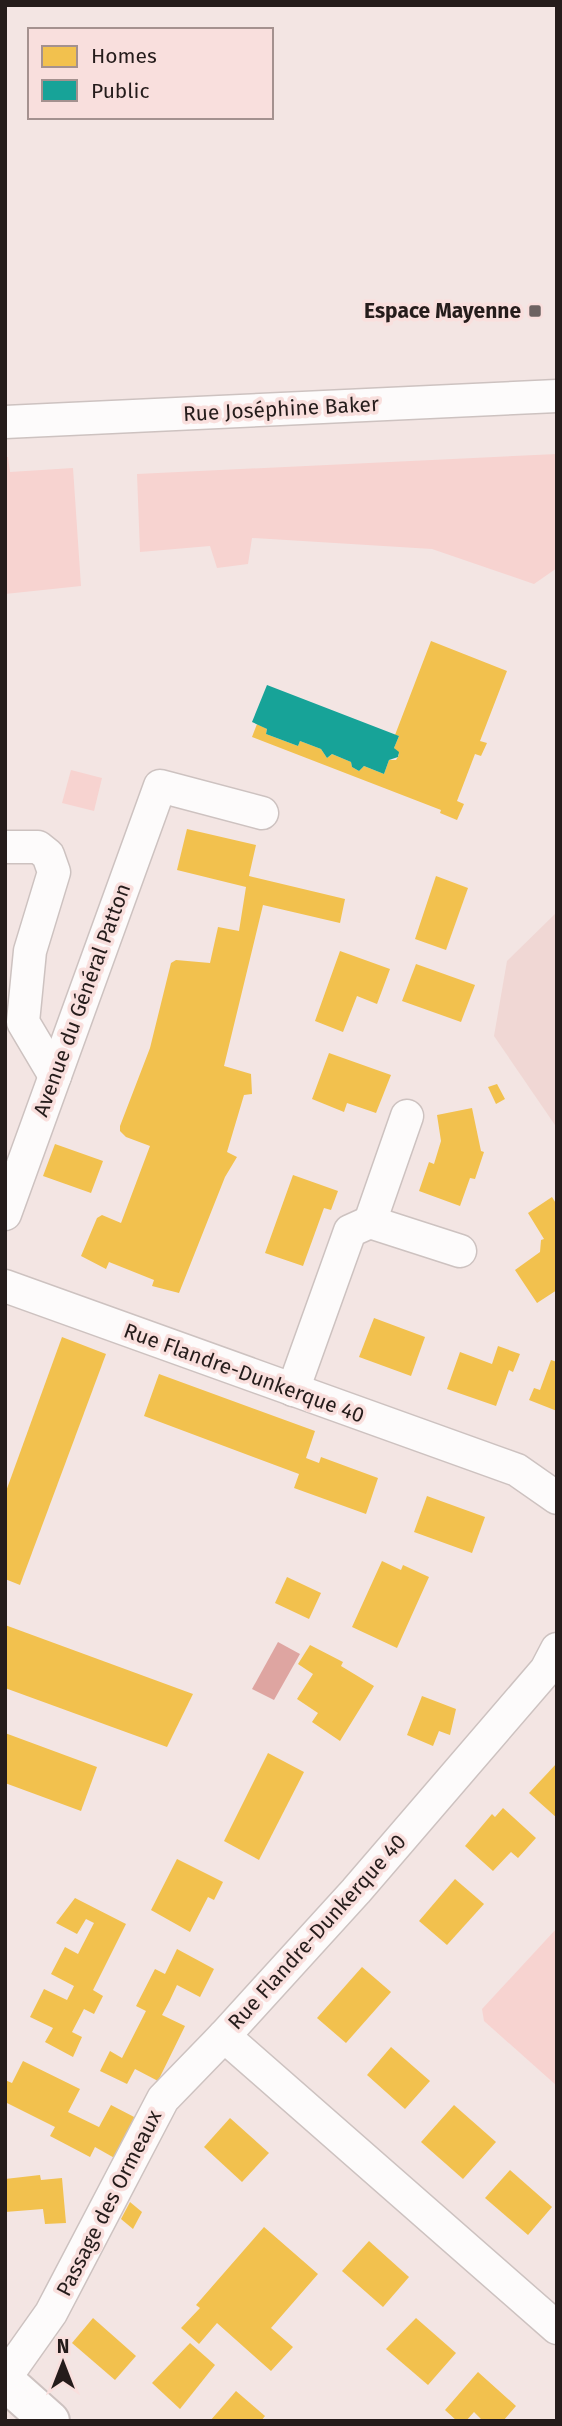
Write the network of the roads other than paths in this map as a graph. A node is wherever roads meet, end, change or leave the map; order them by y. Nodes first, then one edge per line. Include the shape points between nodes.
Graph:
1 (557, 396) edge
2 (5, 422) edge
3 (262, 813) dead end
4 (5, 847) edge
5 (18, 951) edge
6 (14, 1019) edge
7 (55, 1076) junction
8 (407, 1116) dead end
9 (5, 1214) edge
10 (370, 1222) junction
11 (460, 1251) dead end
12 (5, 1286) edge
13 (293, 1390) junction
14 (557, 1498) edge
15 (557, 1649) edge
16 (224, 2036) junction
17 (557, 2328) edge
18 (5, 2380) edge
19 (50, 2421) edge

1 - 2 street, Rue Joséphine Baker
3 - 7 street, Avenue du Général Patton via 159,786
4 - 5 street via 38,847 48,855 54,872
5 - 6 street
6 - 7 street
7 - 9 street, Avenue du Général Patton
8 - 10 street
10 - 11 street
10 - 13 street via 350,1231
12 - 13 street, Rue Flandre-Dunkerque 40
13 - 14 street, Rue Flandre-Dunkerque 40 via 517,1470
15 - 16 street, Rue Flandre-Dunkerque 40 via 546,1671
16 - 17 street, Rue Flandre-Dunkerque 40
16 - 18 street, Passage des Ormeaux via 163,2099 51,2314
18 - 19 main road

